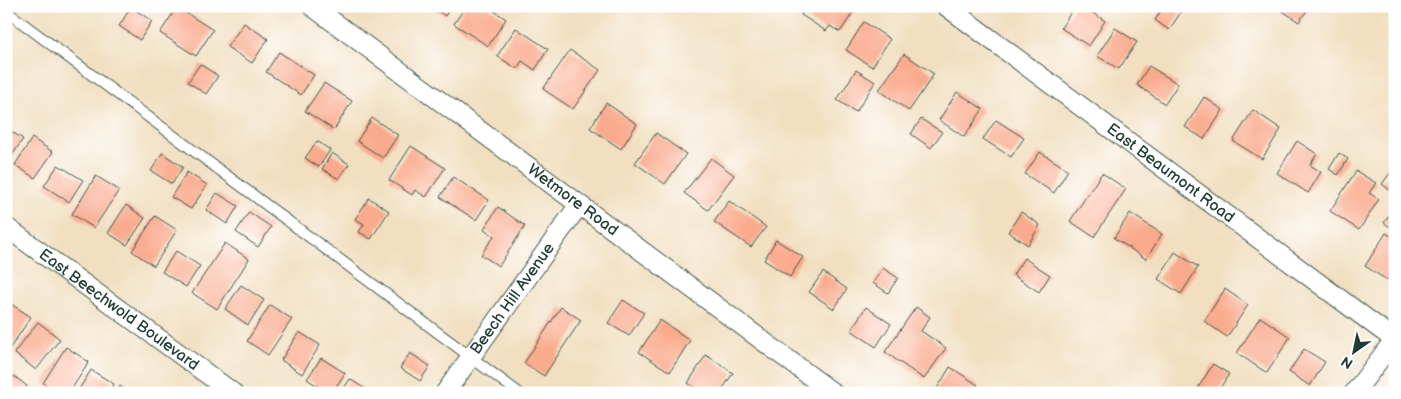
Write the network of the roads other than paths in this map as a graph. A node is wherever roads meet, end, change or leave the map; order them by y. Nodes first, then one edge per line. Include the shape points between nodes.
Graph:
1 (312, 6) edge
2 (946, 6) edge
3 (6, 11) edge
4 (579, 205) junction
5 (6, 228) edge
6 (1395, 340) edge
7 (471, 357) junction
8 (232, 393) edge
9 (445, 393) edge
10 (520, 393) edge
11 (833, 393) edge
12 (1354, 393) edge

1 - 4 street, Wetmore Road
2 - 6 street, East Beaumont Road
3 - 7 lane
4 - 7 street, Beech Hill Avenue
4 - 11 street, Wetmore Road
5 - 8 street, East Beechwold Boulevard
6 - 12 street
7 - 9 street, Beech Hill Avenue
7 - 10 lane

